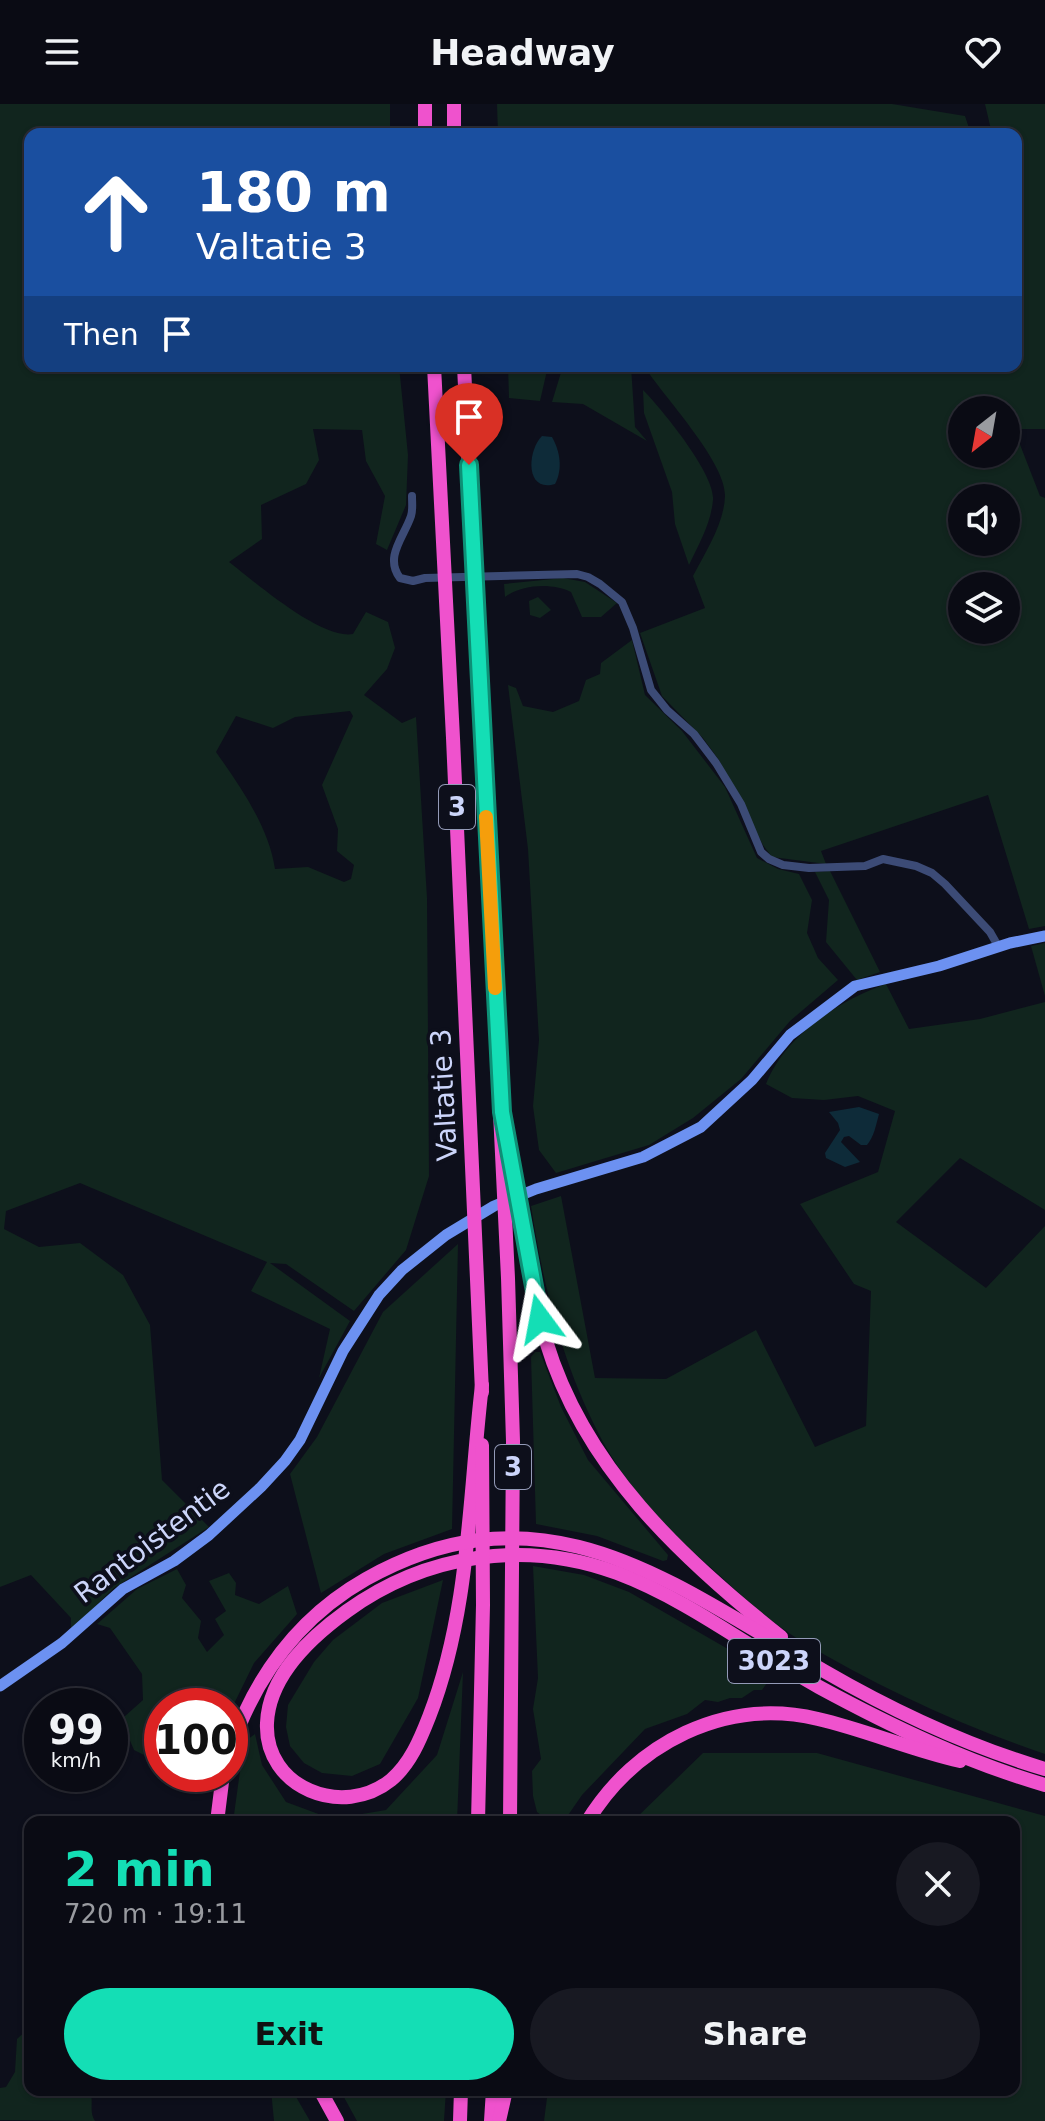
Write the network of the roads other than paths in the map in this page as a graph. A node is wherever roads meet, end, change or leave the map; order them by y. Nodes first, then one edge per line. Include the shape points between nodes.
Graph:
1 (425, 104) edge
2 (454, 104) edge
3 (425, 128) edge
4 (454, 128) edge
5 (434, 372) edge
6 (464, 372) edge
7 (412, 496) dead end
8 (1045, 936) edge
9 (998, 946) junction
10 (502, 1112) junction
11 (482, 1385) junction
12 (825, 1672) junction
13 (0, 1686) edge
14 (248, 1702) edge
15 (1045, 1769) edge
16 (1002, 1771) junction
17 (1045, 1785) edge
18 (221, 1792) edge
19 (218, 1816) edge
20 (478, 1816) edge
21 (510, 1816) edge
22 (591, 1816) edge
23 (323, 2096) edge
24 (461, 2096) edge
25 (493, 2096) edge
26 (505, 2096) edge
27 (337, 2121) edge
28 (460, 2121) edge
29 (491, 2121) edge
30 (499, 2121) edge

1 - 3 highway
2 - 4 highway
5 - 11 highway, Valtatie 3 / 3
6 - 10 highway, Valtatie 3 / 3
7 - 9 street via 412,513 393,559 404,580 588,577 622,602 651,690 716,763 761,852 783,865 809,868 865,866 883,859 916,866 945,884
8 - 9 street, Rantoistentie
9 - 13 street, Rantoistentie via 855,986 790,1035 701,1127 643,1157 494,1206 446,1235 379,1295 343,1351 300,1440 261,1487 209,1535 123,1589 62,1643
10 - 12 highway via 546,1342 561,1383 598,1450 673,1545
10 - 21 highway, Valtatie 3 / 3 via 513,1457
11 - 16 highway, 3023 via 456,1616 421,1738 398,1773 364,1795 328,1797 295,1783 275,1760 268,1714 281,1677 316,1637 369,1595 416,1573 440,1566 477,1557 507,1553 593,1566 636,1582 877,1718
11 - 20 highway, Valtatie 3 / 3
12 - 14 highway, 3023 via 675,1584 611,1555 545,1539 476,1539 407,1559 336,1597 304,1626
12 - 15 highway, 3023 via 918,1720
16 - 17 highway, 3023
16 - 22 highway via 818,1719 737,1716 699,1726 655,1749 616,1781
18 - 19 highway
23 - 27 highway
24 - 28 highway
25 - 29 highway
26 - 30 highway

